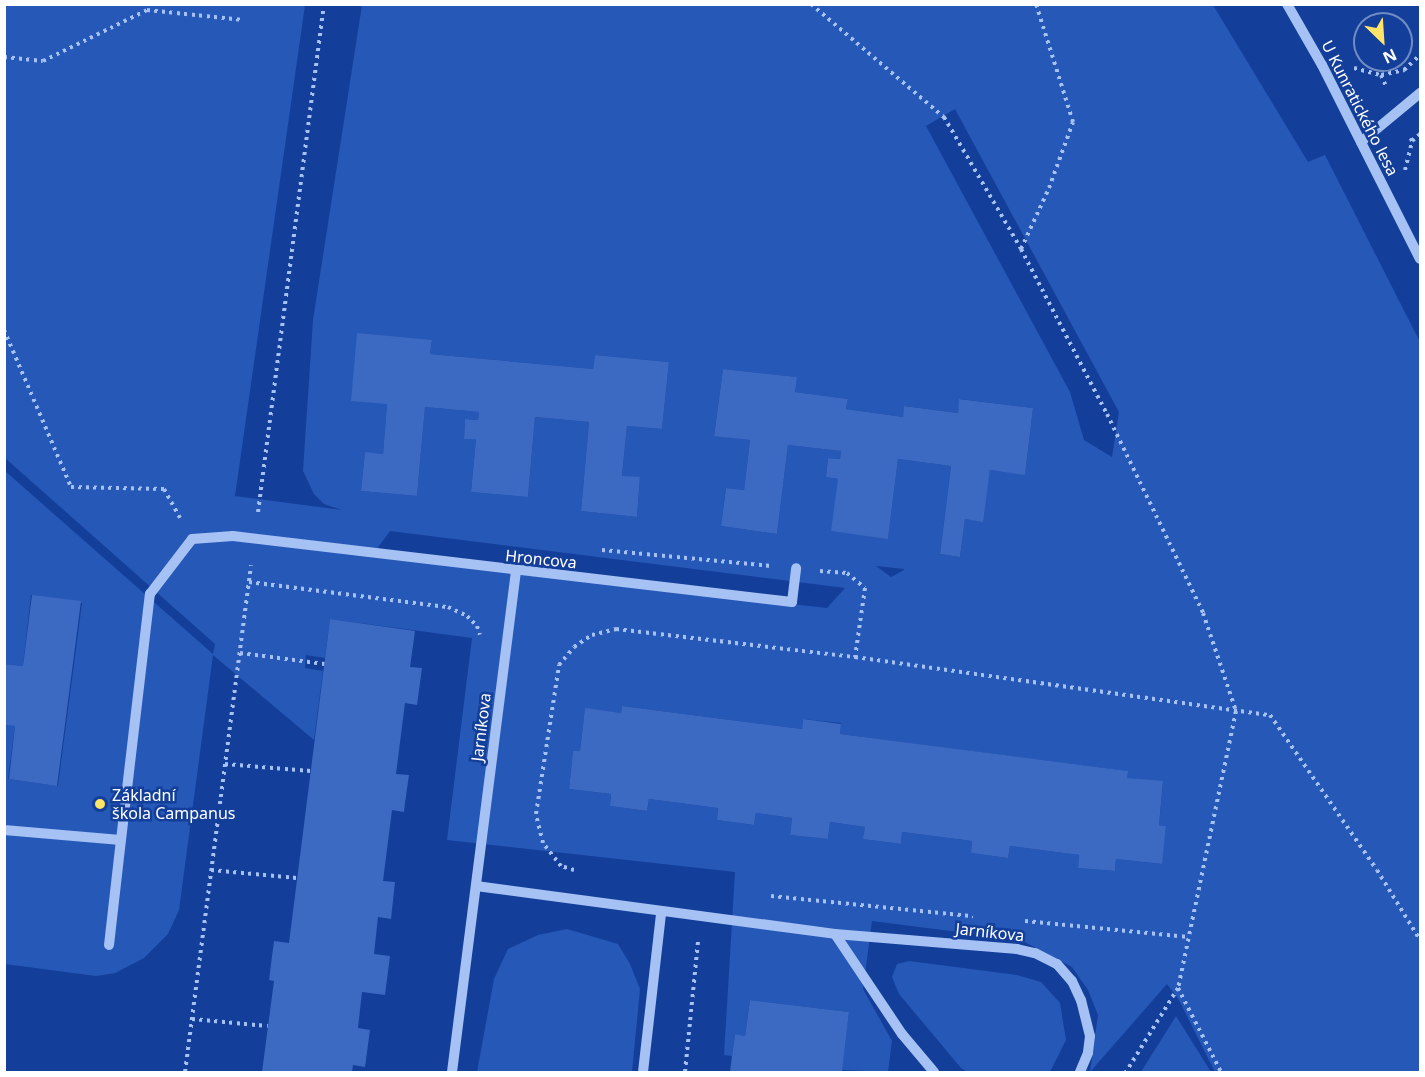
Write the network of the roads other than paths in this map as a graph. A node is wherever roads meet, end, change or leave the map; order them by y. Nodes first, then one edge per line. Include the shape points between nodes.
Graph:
1 (1287, 4) edge
2 (1420, 93) edge
3 (1361, 142) junction
4 (1420, 259) edge
5 (796, 568) road end
6 (516, 571) junction
7 (4, 830) edge
8 (121, 840) junction
9 (476, 886) junction
10 (661, 913) junction
11 (835, 934) junction
12 (109, 945) dead end
13 (452, 1072) edge
14 (643, 1072) edge
15 (934, 1072) edge
16 (1080, 1072) edge

1 - 3 street, U Kunratického lesa
2 - 3 street
3 - 4 street, U Kunratického lesa
5 - 6 street, Hroncova via 792,602
6 - 8 street, Hroncova via 233,537 192,539 150,594
6 - 9 street, Jarníkova
7 - 8 street
8 - 12 street
9 - 10 street, Jarníkova
9 - 13 street, Jarníkova
10 - 11 street, Jarníkova
10 - 14 street
11 - 15 street via 902,1034
11 - 16 street, Jarníkova via 1017,949 1057,964 1072,981 1088,1020 1088,1053

